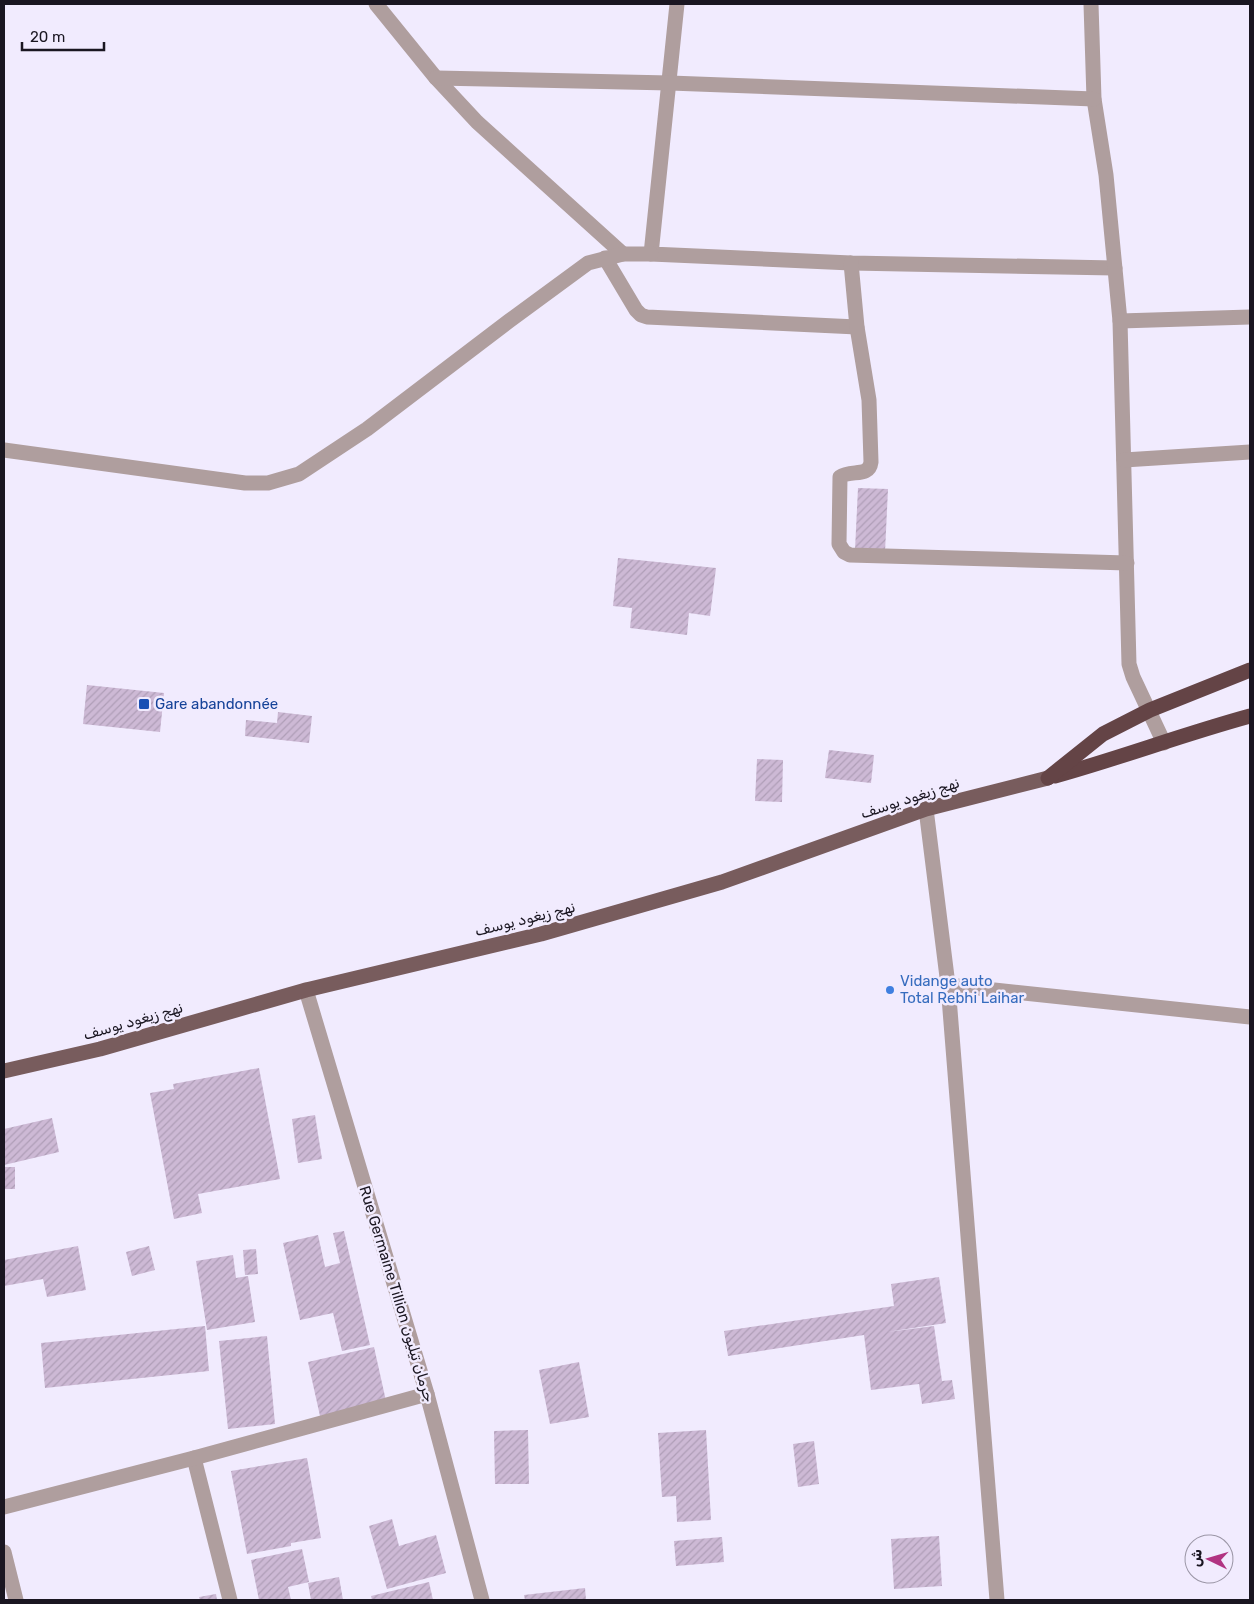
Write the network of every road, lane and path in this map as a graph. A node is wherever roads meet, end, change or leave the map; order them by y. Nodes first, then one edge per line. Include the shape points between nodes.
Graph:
1 (376, 4) edge
2 (677, 4) edge
3 (1092, 4) edge
4 (436, 78) junction
5 (670, 83) junction
6 (1094, 99) junction
7 (623, 254) junction
8 (650, 254) junction
9 (605, 258) junction
10 (851, 263) junction
11 (1115, 268) junction
12 (1250, 317) edge
13 (1120, 321) junction
14 (857, 327) junction
15 (4, 450) edge
16 (1250, 452) edge
17 (1124, 460) junction
18 (1127, 563) junction
19 (1250, 670) edge
20 (1150, 710) junction
21 (1250, 716) edge
22 (1164, 743) junction
23 (1048, 778) junction
24 (926, 809) junction
25 (948, 985) junction
26 (306, 990) junction
27 (1250, 1018) edge
28 (4, 1072) edge
29 (427, 1394) junction
30 (194, 1458) junction
31 (4, 1507) edge
32 (4, 1552) edge
33 (16, 1600) edge
34 (230, 1600) edge
35 (482, 1600) edge
36 (997, 1600) edge

1 - 4 street
2 - 5 street
3 - 6 street
4 - 5 street
4 - 7 street via 477,122
5 - 6 street
5 - 8 street
6 - 11 street via 1106,175
7 - 8 street
7 - 9 street
8 - 10 street
9 - 14 street via 636,310 647,317
9 - 15 street via 588,263 367,429 299,474 268,483 246,482
10 - 11 street
10 - 14 street
11 - 13 street
12 - 13 street
13 - 17 street
14 - 18 street via 869,400 871,462 866,472 840,477 839,544 844,552 850,555
16 - 17 street
17 - 18 street
18 - 20 street via 1129,664
19 - 20 highway, نهج زيغود يوسف
20 - 22 street
20 - 23 highway, نهج زيغود يوسف via 1103,734
21 - 22 highway, نهج زيغود يوسف
22 - 23 highway, نهج زيغود يوسف
23 - 24 main road, نهج زيغود يوسف
24 - 25 street
24 - 26 main road, نهج زيغود يوسف via 722,882 542,934
25 - 27 street
25 - 36 street
26 - 28 main road, نهج زيغود يوسف via 100,1049
26 - 29 street, Rue Germaine Tillion جرمان تيليون
29 - 30 street
29 - 35 street, Rue Germaine Tillion جرمان تيليون
30 - 31 street
30 - 34 street
32 - 33 street

